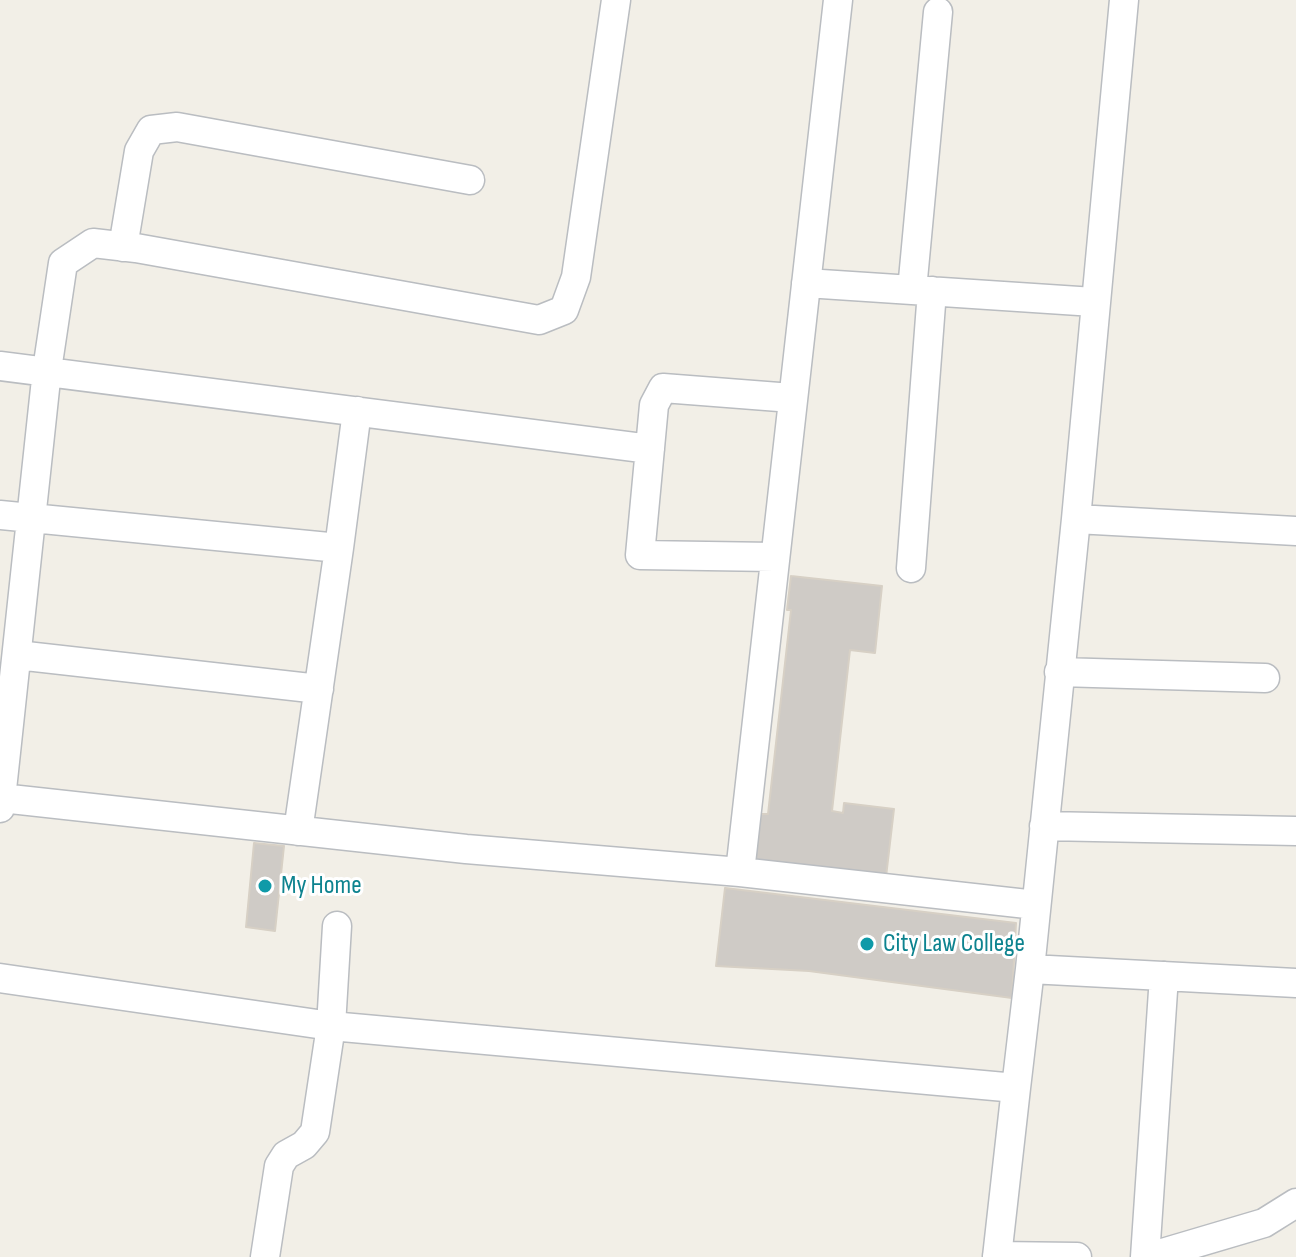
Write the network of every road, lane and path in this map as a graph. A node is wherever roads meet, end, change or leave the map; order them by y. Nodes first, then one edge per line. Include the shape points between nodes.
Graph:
1 (616, 0) edge
2 (838, 0) edge
3 (1124, 0) edge
4 (938, 12) dead end
5 (470, 180) dead end
6 (123, 247) junction
7 (806, 283) junction
8 (922, 290) junction
9 (1094, 302) junction
10 (0, 366) edge
11 (47, 370) junction
12 (792, 398) junction
13 (357, 411) junction
14 (650, 449) junction
15 (0, 515) edge
16 (31, 519) junction
17 (1076, 519) junction
18 (1296, 531) edge
19 (339, 548) junction
20 (774, 557) junction
21 (911, 568) dead end
22 (17, 655) junction
23 (1059, 672) junction
24 (1265, 678) dead end
25 (319, 689) junction
26 (1, 798) edge
27 (0, 808) edge
28 (1044, 826) junction
29 (298, 831) junction
30 (1296, 831) edge
31 (740, 872) junction
32 (1036, 905) junction
33 (337, 926) dead end
34 (1030, 969) junction
35 (1164, 976) junction
36 (0, 978) edge
37 (1296, 983) edge
38 (331, 1026) junction
39 (1016, 1088) junction
40 (1296, 1203) edge
41 (997, 1256) edge
42 (265, 1257) edge
43 (1077, 1257) edge
44 (1147, 1257) edge

1 - 6 street via 576,277 564,310 539,320
2 - 7 street
3 - 9 street
4 - 8 street
5 - 6 street via 177,127 151,130 139,151
6 - 11 street via 93,243 63,263
7 - 8 street
7 - 12 street
8 - 9 street
8 - 21 street
9 - 17 street
10 - 11 street
11 - 13 street
11 - 16 street
12 - 14 street via 663,388 654,405
12 - 20 street
13 - 14 street
13 - 19 street
14 - 20 street via 640,555
15 - 16 street
16 - 19 street
16 - 22 street
17 - 18 street
17 - 23 street
19 - 25 street
20 - 31 street
22 - 25 street
22 - 26 street
23 - 24 street
23 - 28 street
25 - 29 street
26 - 27 street
26 - 29 street
28 - 30 street
28 - 32 street
29 - 31 street
31 - 32 street
32 - 34 street
33 - 38 street
34 - 35 street
34 - 39 street
35 - 37 street
35 - 44 street
36 - 38 street
38 - 39 street
38 - 42 street via 315,1132 279,1166
39 - 41 street
40 - 44 street via 1264,1223
41 - 43 street

